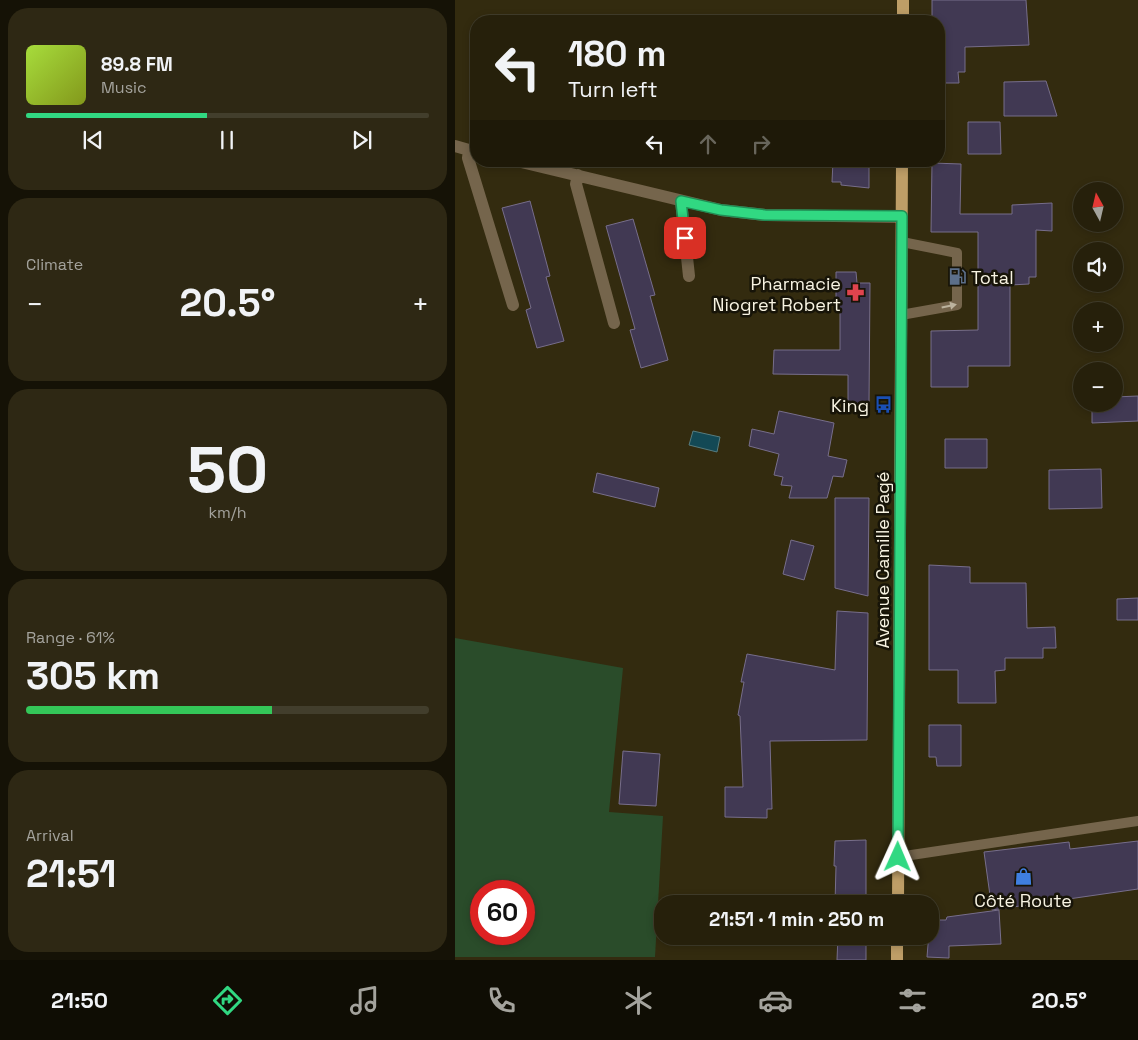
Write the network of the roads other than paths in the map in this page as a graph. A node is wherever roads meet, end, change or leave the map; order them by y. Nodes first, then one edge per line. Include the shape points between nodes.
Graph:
1 (903, 0) edge
2 (903, 15) edge
3 (455, 146) edge
4 (470, 150) edge
5 (472, 167) edge
6 (541, 167) edge
7 (902, 167) edge
8 (578, 176) junction
9 (681, 201) junction
10 (902, 216) junction
11 (902, 242) junction
12 (689, 276) dead end
13 (513, 305) dead end
14 (901, 315) junction
15 (615, 323) dead end
16 (1138, 821) edge
17 (898, 857) junction
18 (898, 895) edge
19 (897, 945) edge
20 (897, 960) edge

1 - 2 main road
3 - 4 street
5 - 13 street
6 - 8 street
7 - 10 main road, Avenue Camille Pagé
8 - 9 street
8 - 15 street via 576,184
9 - 10 street via 765,215
9 - 12 street
10 - 11 main road, Avenue Camille Pagé
11 - 14 main road, Avenue Camille Pagé
14 -> 11 lane via 957,305 957,253
14 - 17 main road, Avenue Camille Pagé
16 - 17 lane
17 - 18 main road, Avenue Camille Pagé
19 - 20 main road

